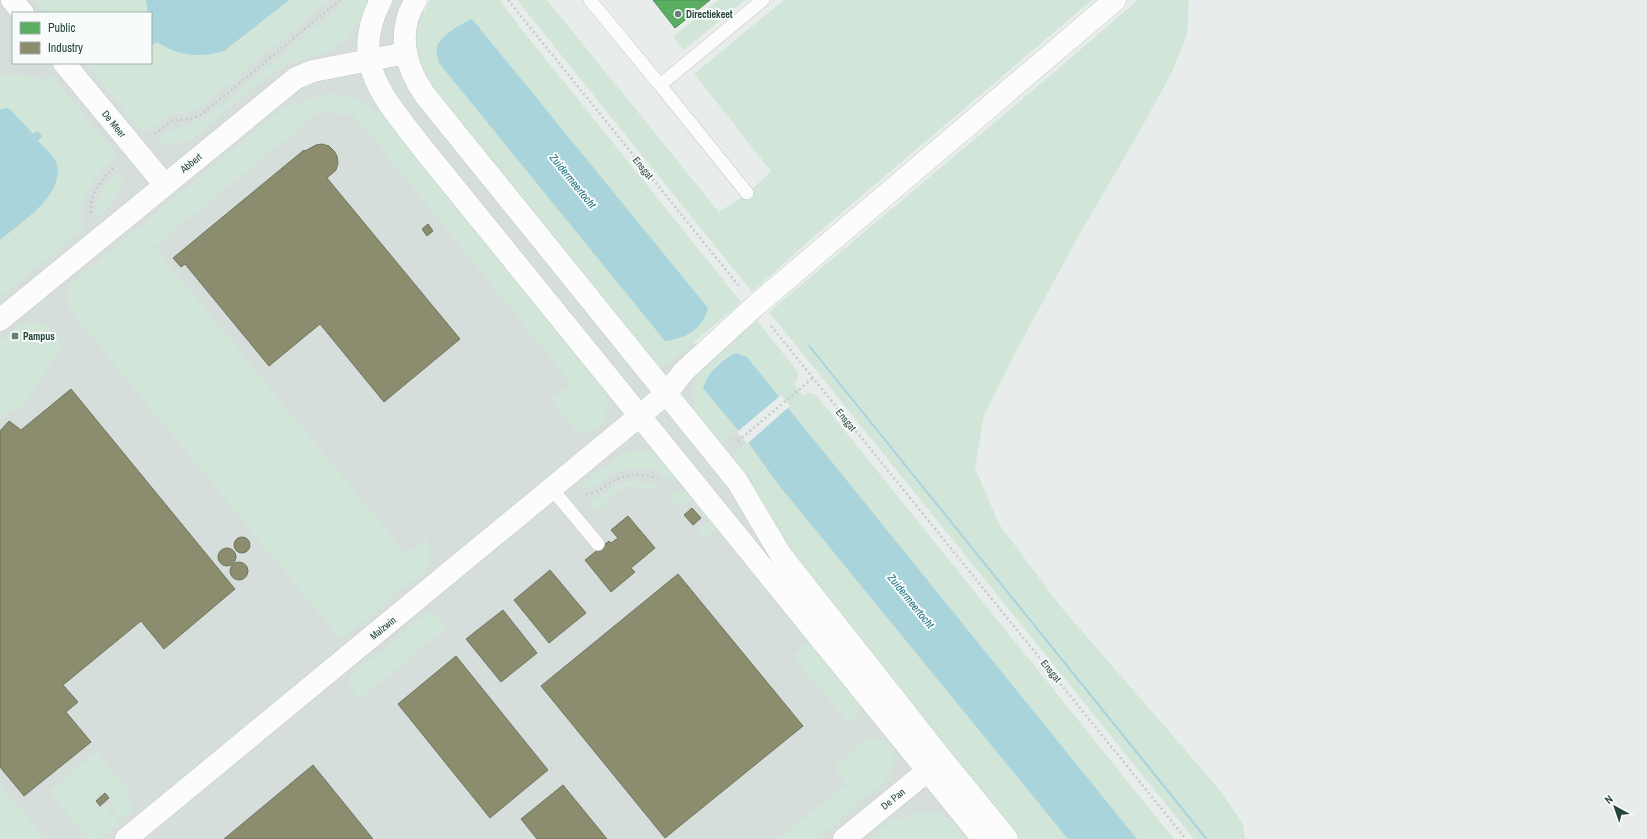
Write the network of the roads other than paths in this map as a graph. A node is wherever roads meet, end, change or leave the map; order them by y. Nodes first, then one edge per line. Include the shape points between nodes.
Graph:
1 (12, 0) edge
2 (381, 0) edge
3 (416, 0) edge
4 (590, 0) edge
5 (763, 0) edge
6 (1115, 0) edge
7 (22, 12) edge
8 (406, 54) junction
9 (368, 60) junction
10 (65, 64) edge
11 (660, 85) junction
12 (164, 185) junction
13 (747, 193) dead end
14 (0, 320) edge
15 (666, 394) junction
16 (640, 416) junction
17 (556, 485) junction
18 (598, 544) dead end
19 (935, 765) junction
20 (126, 839) edge
21 (844, 839) edge
22 (983, 839) edge
23 (1007, 839) edge

1 - 7 main road
2 - 9 main road via 370,27
3 - 8 main road via 404,38
4 - 11 lane
5 - 11 lane
6 - 15 main road, Malzwin via 755,306 684,371
8 - 9 main road, Abbert
8 - 15 main road via 412,73 425,95
9 - 12 main road, Abbert via 313,71 296,78
9 - 16 main road via 383,94 424,150
10 - 12 main road, De Meer
11 - 13 lane
12 - 14 main road, Abbert
15 - 16 main road, Malzwin
15 - 19 main road via 726,452 737,481 780,555
16 - 17 main road, Malzwin
16 - 19 main road
17 - 18 lane
17 - 20 main road, Malzwin
19 - 21 main road, De Pan
19 - 22 main road
19 - 23 main road

